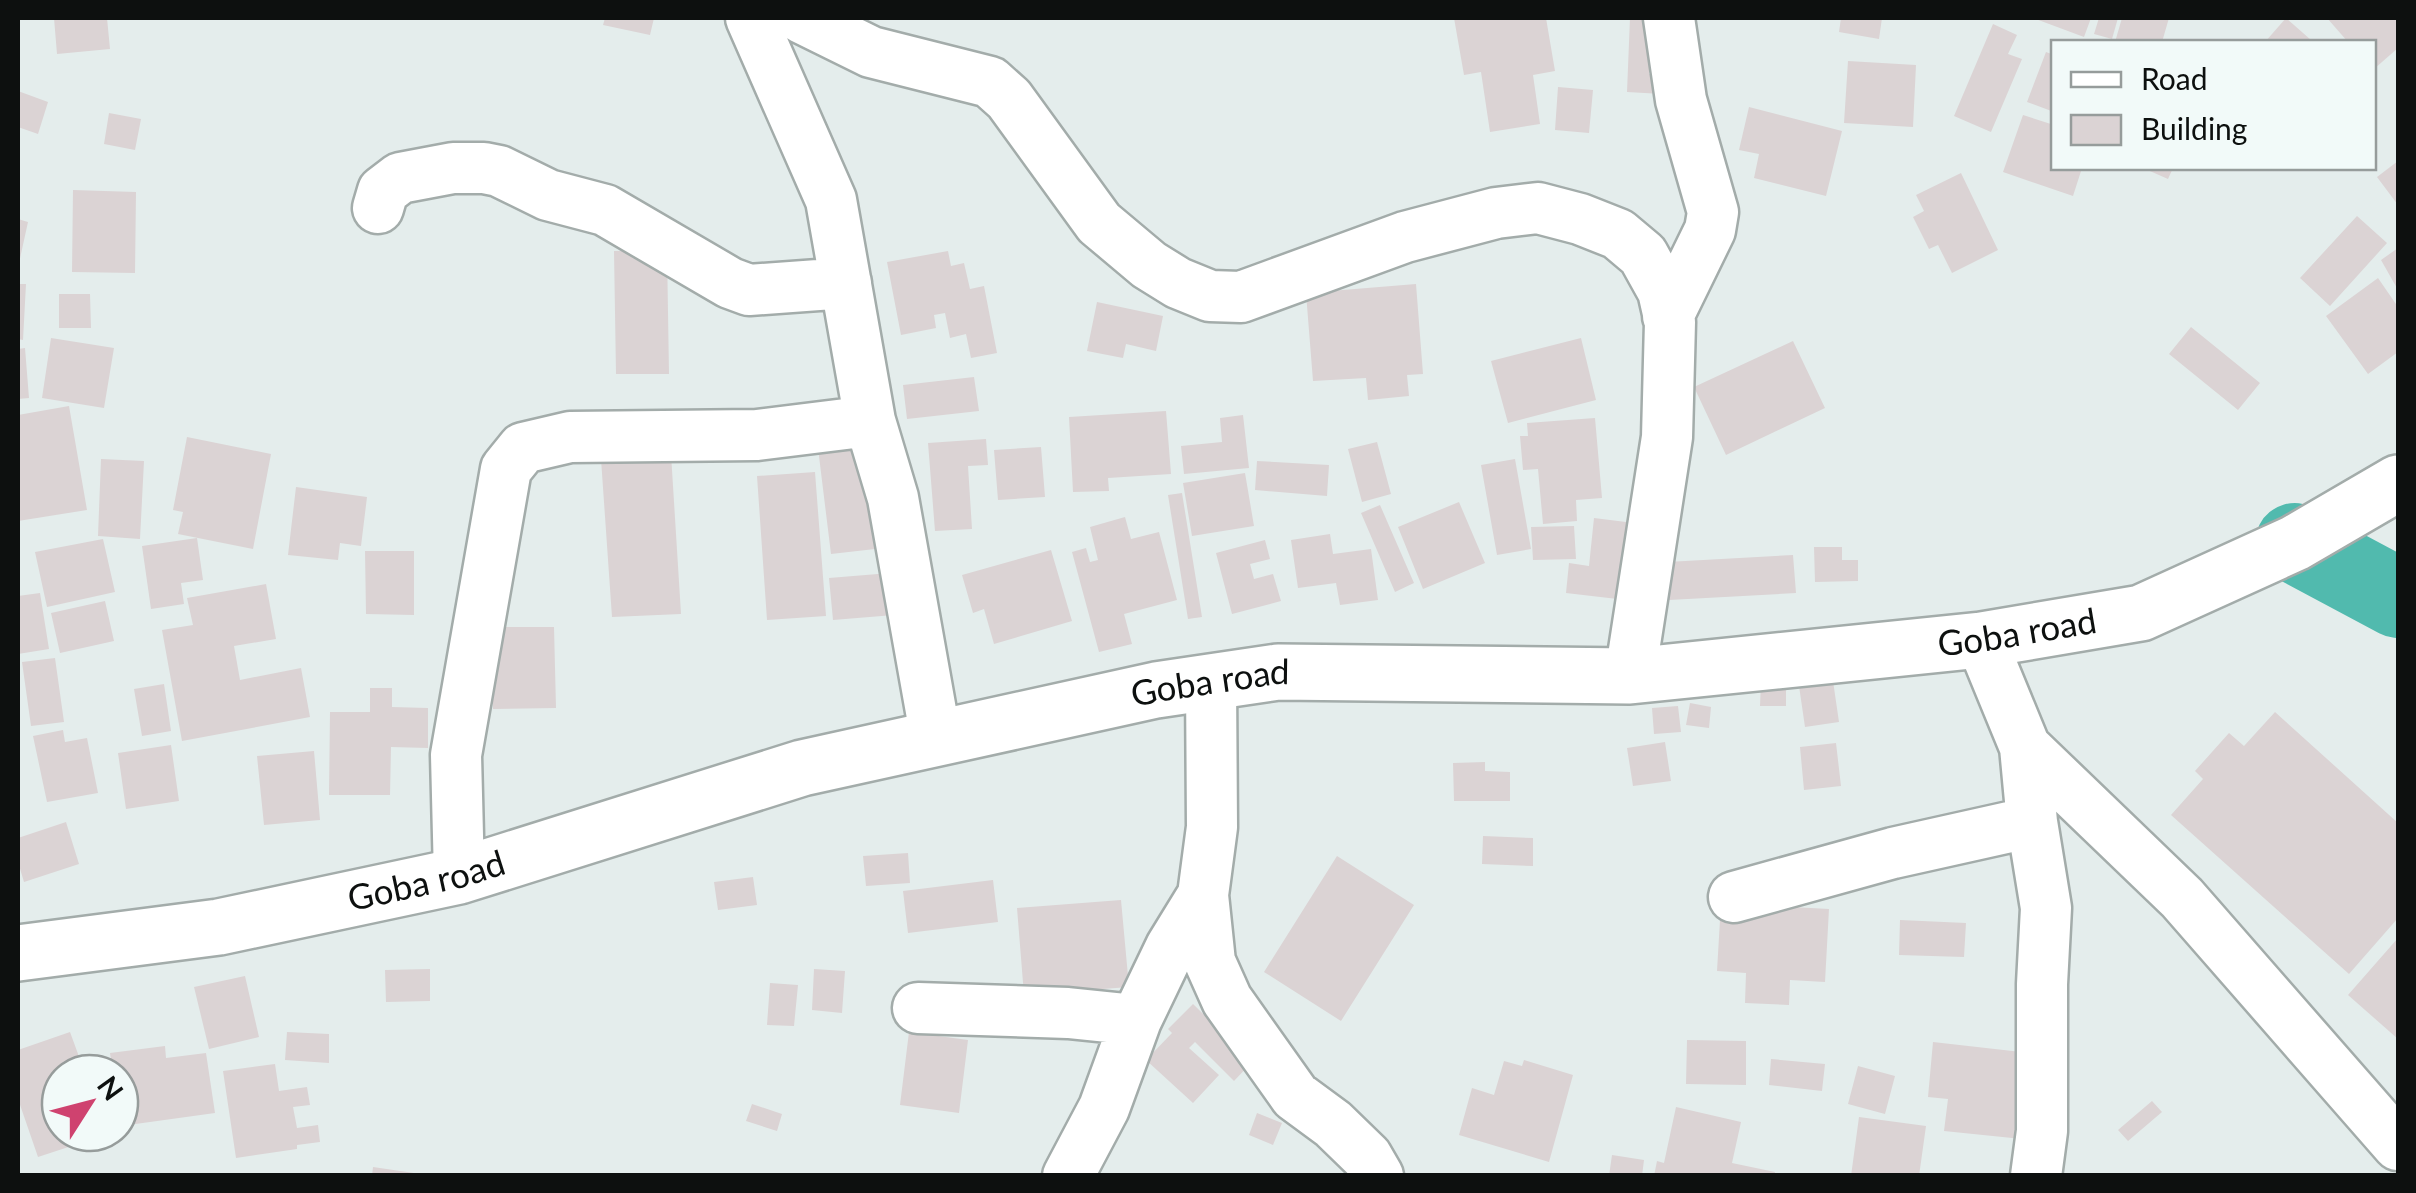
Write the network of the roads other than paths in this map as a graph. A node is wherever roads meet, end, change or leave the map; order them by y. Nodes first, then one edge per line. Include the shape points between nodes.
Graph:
1 (751, 18) edge
2 (802, 18) edge
3 (1669, 18) edge
4 (378, 208) dead end
5 (846, 284) junction
6 (1668, 316) junction
7 (870, 421) junction
8 (2398, 483) edge
9 (1980, 640) junction
10 (1630, 676) junction
11 (1211, 681) junction
12 (936, 738) junction
13 (2025, 747) junction
14 (2032, 822) junction
15 (459, 876) junction
16 (1203, 896) junction
17 (1734, 898) dead end
18 (18, 952) edge
19 (918, 1008) dead end
20 (1136, 1020) junction
21 (2398, 1145) edge
22 (1068, 1176) edge
23 (1378, 1176) edge
24 (2036, 1176) edge

1 - 5 street via 830,200
2 - 6 street via 871,52 971,75 1001,90 1099,223 1149,265 1210,296 1240,298 1405,237 1538,208 1618,234 1643,256
3 - 6 street via 1681,100 1713,212
4 - 5 street via 383,191 400,178 484,168 605,210 730,284 749,290
5 - 7 street
6 - 10 street via 1667,438
7 - 12 street via 893,498
7 - 15 street via 757,435 570,437 530,444 517,454 506,469 456,755
8 - 9 main road, Goba road via 2295,543 2141,613
9 - 10 main road, Goba road
9 - 13 street
10 - 11 main road, Goba road via 1278,672
11 - 12 main road, Goba road
11 - 16 street via 1212,827
12 - 15 main road, Goba road via 802,768
13 - 14 street
13 - 21 street via 2182,898
14 - 17 street
14 - 24 street via 2046,908
15 - 18 main road, Goba road via 218,928
16 - 20 street
16 - 23 street via 1210,962 1228,1000 1295,1096 1344,1135
19 - 20 street
20 - 22 street via 1104,1108

